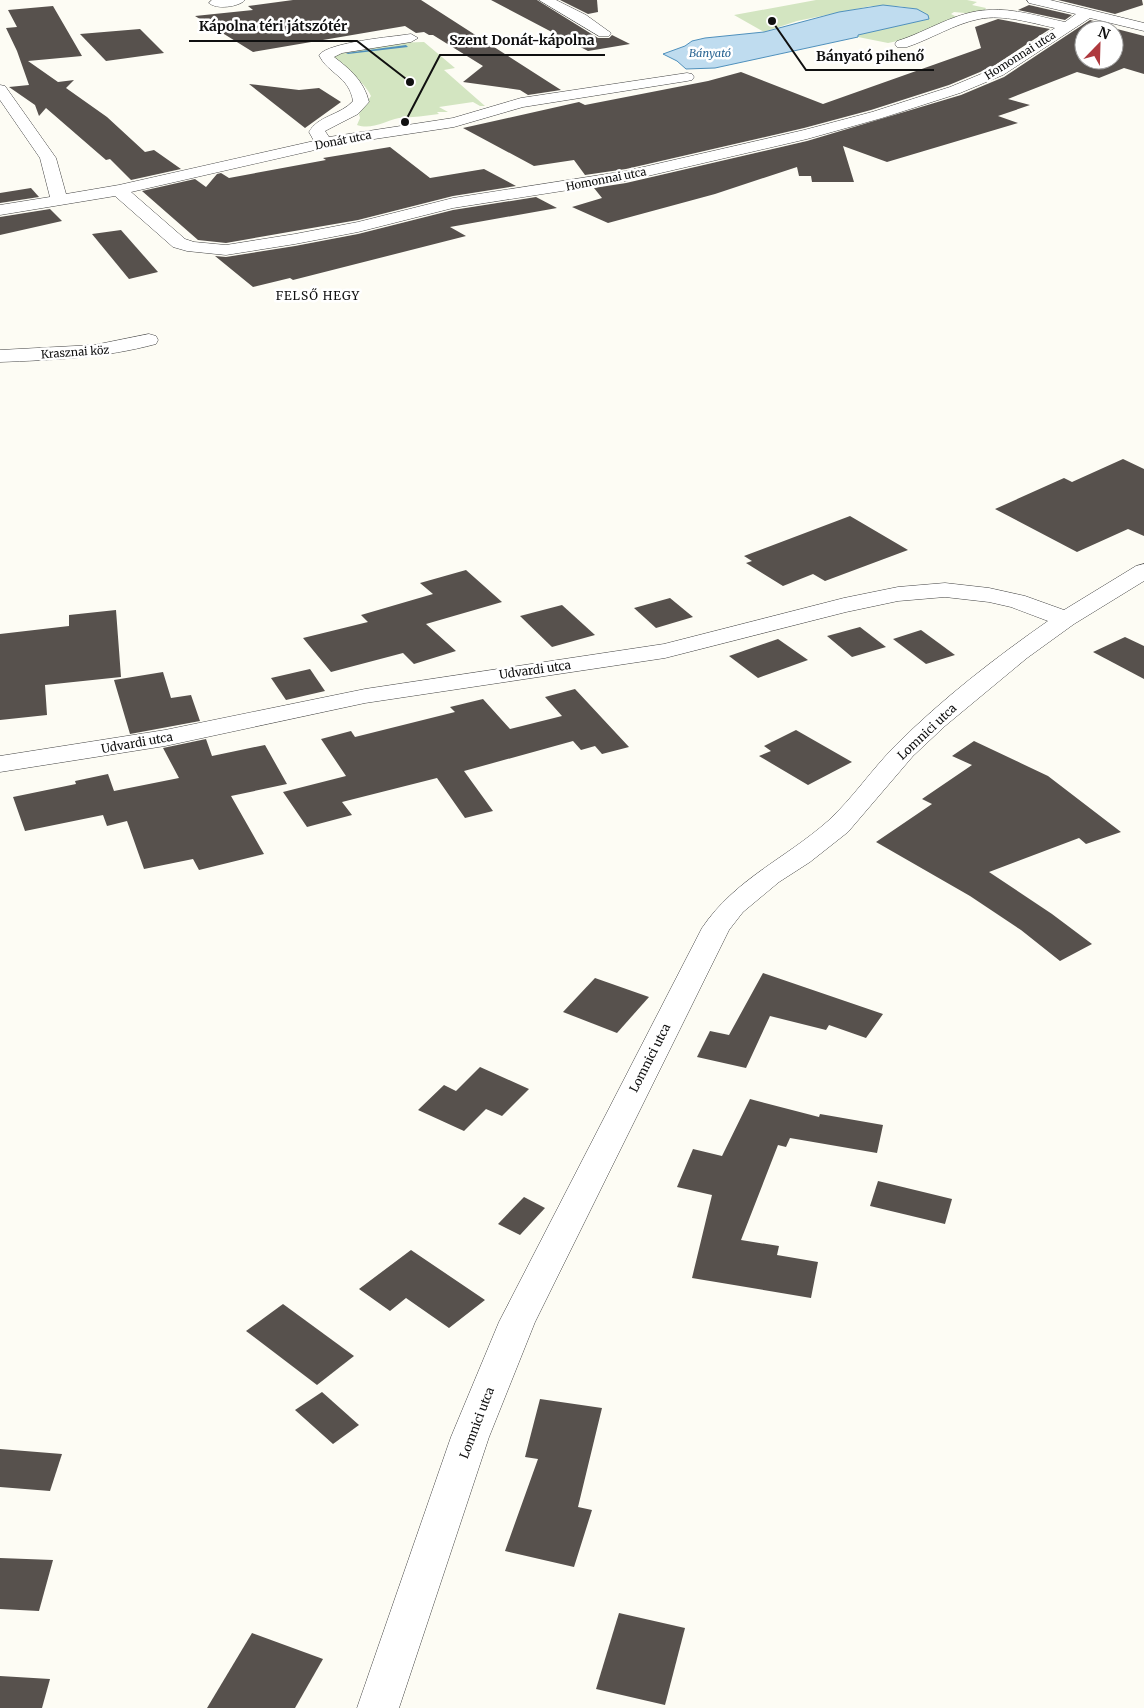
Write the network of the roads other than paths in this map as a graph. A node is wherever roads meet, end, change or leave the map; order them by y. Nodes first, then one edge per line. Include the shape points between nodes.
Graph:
1 (238, 0) edge
2 (546, 0) edge
3 (1034, 0) edge
4 (216, 3) edge
5 (948, 11) dead end
6 (1088, 12) junction
7 (970, 17) junction
8 (1066, 26) junction
9 (1144, 27) edge
10 (604, 33) dead end
11 (410, 38) dead end
12 (902, 44) dead end
13 (687, 77) dead end
14 (0, 89) edge
15 (325, 142) junction
16 (119, 190) junction
17 (59, 198) junction
18 (0, 210) edge
19 (150, 340) dead end
20 (0, 356) edge
21 (1144, 571) edge
22 (1066, 619) junction
23 (0, 764) edge
24 (378, 1708) edge

1 - 4 street
2 - 10 street
3 - 6 street
5 - 7 street
6 - 8 street, Homonnai utca
6 - 9 street
7 - 8 street via 1005,14
7 - 12 street via 919,40
8 - 16 street, Homonnai utca via 998,72 878,115 626,176 453,203 295,239 226,250 193,248 179,243
11 - 15 street via 339,49 326,55 352,79 361,102 353,111 320,128 319,137
13 - 15 street, Donát utca via 554,97 454,122
14 - 17 street via 48,158
15 - 16 street, Donát utca
16 - 17 street, Donát utca
17 - 18 street, Donát utca
19 - 20 street, Krasznai köz via 125,348 89,352
21 - 22 street, Lomnici utca
22 - 23 street, Udvardi utca via 1017,601 989,595 945,590 898,594 665,651 365,696 165,738
22 - 24 street, Lomnici utca via 1018,653 936,721 904,751 838,826 733,906 716,928 517,1322 470,1437

